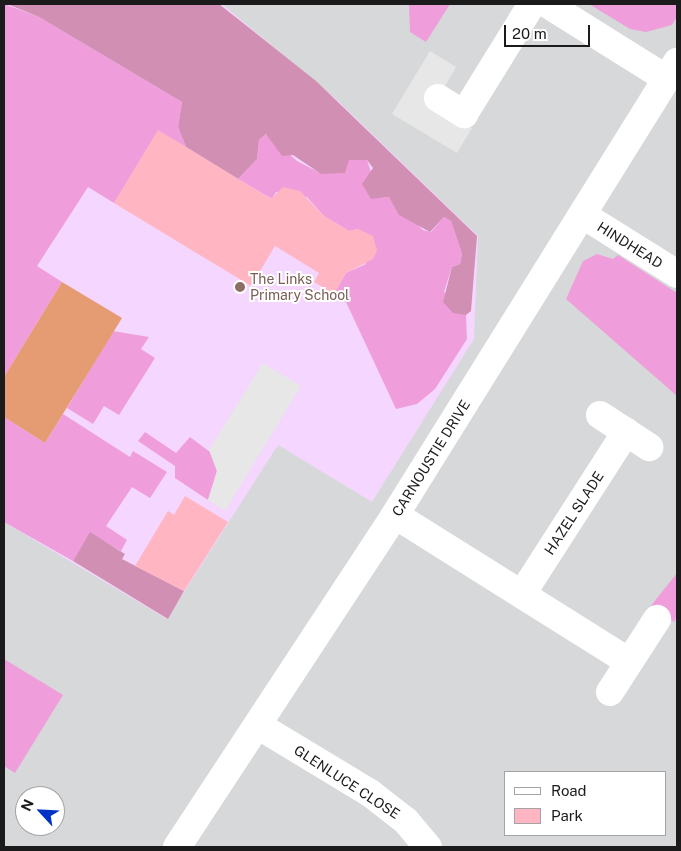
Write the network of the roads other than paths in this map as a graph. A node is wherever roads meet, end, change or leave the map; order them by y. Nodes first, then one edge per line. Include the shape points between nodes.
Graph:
1 (532, 4) edge
2 (547, 4) edge
3 (672, 70) edge
4 (438, 98) dead end
5 (583, 215) junction
6 (677, 274) edge
7 (600, 415) dead end
8 (626, 432) junction
9 (649, 447) dead end
10 (395, 515) junction
11 (522, 594) junction
12 (657, 619) dead end
13 (629, 662) junction
14 (610, 692) dead end
15 (259, 726) junction
16 (177, 847) edge
17 (428, 847) edge

1 - 4 street via 464,114
2 - 3 street
3 - 5 street, CARNOUSTIE DRIVE
5 - 6 street, HINDHEAD
5 - 10 street, CARNOUSTIE DRIVE
7 - 8 street
8 - 9 street
8 - 11 street, HAZEL SLADE
10 - 11 street
10 - 15 street, CARNOUSTIE DRIVE
11 - 13 street
12 - 13 street
13 - 14 street
15 - 16 street, CARNOUSTIE DRIVE
15 - 17 street, GLENLUCE CLOSE via 370,794 406,821

